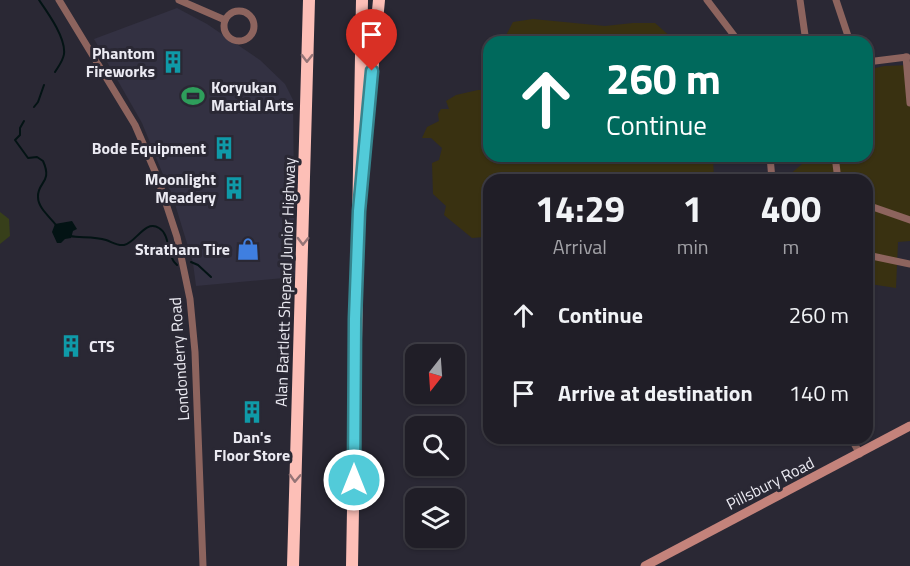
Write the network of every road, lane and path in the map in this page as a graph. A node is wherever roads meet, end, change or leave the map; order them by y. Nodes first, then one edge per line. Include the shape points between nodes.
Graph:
1 (59, 0) edge
2 (179, 0) edge
3 (309, 0) edge
4 (362, 0) edge
5 (379, 0) edge
6 (707, 0) edge
7 (800, 0) edge
8 (836, 0) edge
9 (225, 20) junction
10 (734, 36) edge
11 (805, 36) edge
12 (848, 36) edge
13 (908, 57) edge
14 (873, 61) edge
15 (910, 103) edge
16 (873, 207) edge
17 (359, 211) junction
18 (910, 220) edge
19 (873, 256) edge
20 (910, 264) edge
21 (910, 426) edge
22 (854, 444) edge
23 (860, 454) junction
24 (203, 566) edge
25 (293, 566) edge
26 (352, 566) edge
27 (645, 566) edge

1 - 24 street, Londonderry Road via 135,125 177,237 190,299 195,352
2 - 9 street
3 -> 25 highway, Alan Bartlett Shepard Junior Highway
4 - 17 highway
5 - 17 highway
6 - 10 street
7 - 11 street
8 - 12 street
9 - 9 street via 225,30 234,40 249,38 255,29 254,19 247,12 237,10
13 - 14 street
13 - 15 street
16 - 18 street
17 - 26 highway
19 - 20 street
21 - 23 street, Pillsbury Road
22 - 23 street
23 - 27 street, Pillsbury Road

